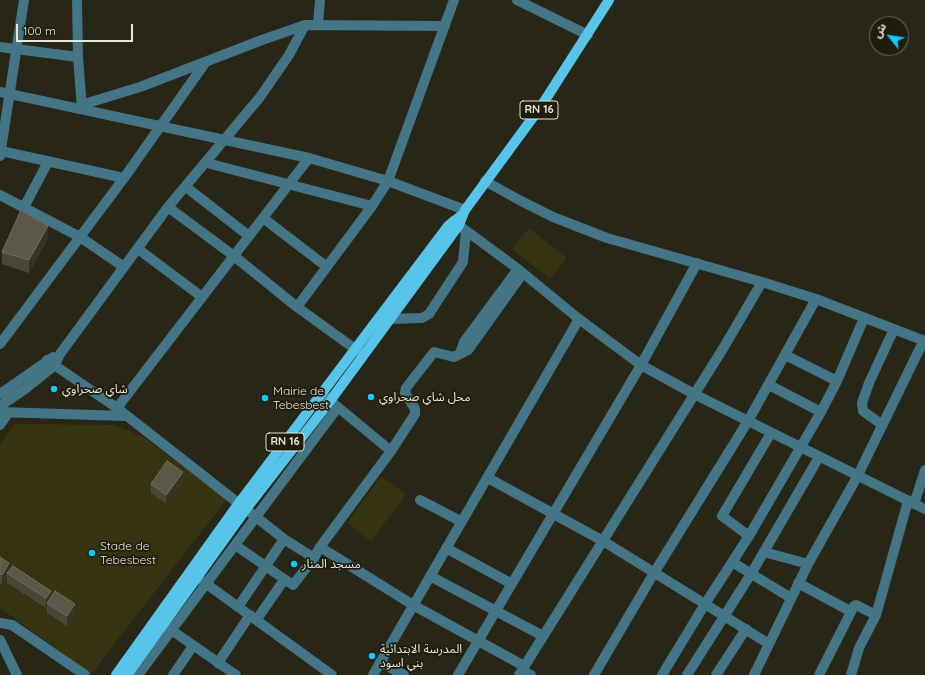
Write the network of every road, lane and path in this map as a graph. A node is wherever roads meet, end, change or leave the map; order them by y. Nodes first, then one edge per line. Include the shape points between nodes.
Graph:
1 (24, 0) edge
2 (77, 0) edge
3 (320, 0) edge
4 (454, 0) edge
5 (517, 0) edge
6 (609, 0) edge
7 (318, 24) junction
8 (305, 25) junction
9 (445, 26) junction
10 (588, 35) junction
11 (0, 47) edge
12 (18, 49) junction
13 (78, 57) junction
14 (205, 63) junction
15 (4, 93) edge
16 (81, 107) junction
17 (162, 125) junction
18 (226, 139) junction
19 (0, 153) edge
20 (309, 158) junction
21 (48, 162) junction
22 (207, 163) junction
23 (124, 178) junction
24 (388, 181) junction
25 (485, 181) junction
26 (290, 183) junction
27 (186, 187) junction
28 (0, 195) edge
29 (372, 206) junction
30 (24, 208) junction
31 (168, 208) junction
32 (464, 212) junction
33 (263, 218) junction
34 (459, 226) junction
35 (249, 236) junction
36 (80, 237) junction
37 (138, 250) junction
38 (234, 256) junction
39 (697, 263) junction
40 (327, 267) junction
41 (124, 268) junction
42 (521, 271) junction
43 (762, 282) junction
44 (202, 297) junction
45 (816, 299) junction
46 (297, 307) junction
47 (864, 318) junction
48 (389, 319) junction
49 (579, 319) junction
50 (894, 329) junction
51 (5, 331) edge
52 (924, 340) edge
53 (0, 344) edge
54 (359, 352) junction
55 (785, 355) junction
56 (51, 362) junction
57 (641, 365) junction
58 (837, 381) junction
59 (769, 385) junction
60 (0, 394) edge
61 (322, 394) junction
62 (694, 394) junction
63 (334, 404) junction
64 (0, 406) edge
65 (120, 412) junction
66 (821, 412) junction
67 (4, 413) edge
68 (748, 421) junction
69 (881, 424) junction
70 (0, 425) edge
71 (771, 433) junction
72 (801, 448) junction
73 (391, 451) junction
74 (819, 457) junction
75 (275, 464) junction
76 (925, 470) edge
77 (857, 476) junction
78 (488, 478) junction
79 (420, 500) dead end
80 (911, 502) junction
81 (243, 506) junction
82 (925, 509) edge
83 (552, 513) junction
84 (255, 517) junction
85 (462, 522) junction
86 (749, 536) junction
87 (284, 539) junction
88 (603, 540) junction
89 (235, 546) junction
90 (320, 547) junction
91 (446, 548) junction
92 (764, 552) junction
93 (314, 558) junction
94 (732, 562) junction
95 (808, 564) junction
96 (266, 568) junction
97 (654, 573) junction
98 (751, 574) junction
99 (430, 576) junction
100 (198, 578) junction
101 (284, 580) junction
102 (798, 583) junction
103 (206, 584) junction
104 (512, 584) junction
105 (791, 598) junction
106 (705, 604) junction
107 (413, 605) junction
108 (238, 607) junction
109 (850, 611) junction
110 (495, 612) junction
111 (876, 615) junction
112 (724, 616) junction
113 (253, 617) junction
114 (0, 623) edge
115 (164, 625) junction
116 (746, 629) junction
117 (543, 636) junction
118 (0, 640) edge
119 (478, 641) junction
120 (769, 644) junction
121 (193, 646) junction
122 (380, 662) junction
123 (218, 663) junction
124 (524, 672) edge
125 (756, 674) edge
126 (17, 675) edge
127 (85, 675) edge
128 (116, 675) edge
129 (127, 675) edge
130 (138, 675) edge
131 (173, 675) edge
132 (236, 675) edge
133 (332, 675) edge
134 (373, 675) edge
135 (404, 675) edge
136 (458, 675) edge
137 (594, 675) edge
138 (662, 675) edge
139 (688, 675) edge
140 (716, 675) edge
141 (820, 675) edge
142 (851, 675) edge

1 - 12 street
2 - 13 street
3 - 7 street
4 - 9 street
5 - 10 street
6 - 10 main road, RN 16
7 - 8 street
7 - 9 street
8 - 14 street
8 - 18 street via 276,74
9 - 24 street
10 - 25 main road, RN 16 via 542,105
11 - 12 street
12 - 13 street
12 - 15 street
13 - 16 street
14 - 16 street
14 - 17 street
15 - 16 street
15 - 19 street
16 - 17 street
17 - 18 street
17 - 23 street
18 - 20 street
18 - 22 street
19 - 21 street
20 - 24 street
20 - 26 street
21 - 23 street
21 - 30 street
22 - 26 street
22 - 27 street
23 - 36 street
24 - 29 street
24 - 32 street
25 - 32 main road, RN 16
25 - 39 street via 521,201 579,227
26 - 29 street
26 - 33 street
27 - 31 street
27 - 35 street
28 - 30 street
29 - 40 street
30 - 36 street
31 - 37 street
31 - 38 street
32 - 34 main road, RN 16
33 - 35 street
33 - 40 street
34 - 42 street
34 - 48 main road, RN 16
34 - 48 street via 463,262 429,314 422,318
34 - 54 main road, RN 16
35 - 38 street
36 - 41 street
36 - 51 street
37 - 41 street
37 - 44 street
38 - 44 street
38 - 46 street
39 - 43 street
39 - 57 street
40 - 46 street
41 - 56 street via 60,354
42 - 49 street
42 - 73 street via 464,342 460,353 454,357 434,352 406,388 405,394 415,409 415,414
43 - 45 street
43 - 62 street
44 - 65 street
45 - 47 street
45 - 55 street
46 - 54 street
47 - 50 street
47 - 58 street
48 - 54 main road, RN 16
49 - 57 street
49 - 78 street
50 - 52 street
50 - 69 street via 862,403 863,410
51 - 53 street
52 - 69 street
54 - 61 main road, RN 16
54 - 63 main road, RN 16
55 - 58 street
55 - 59 street
56 - 60 street
56 - 64 street via 25,389
56 - 65 street
57 - 62 street
57 - 83 street
58 - 66 street
59 - 66 street
59 - 68 street
61 - 63 street
61 - 75 main road, RN 16
62 - 68 street
62 - 88 street
63 - 73 street
63 - 75 main road, RN 16
63 - 84 street
65 - 67 street
65 - 81 street
66 - 72 street
67 - 70 street
68 - 71 street
68 - 97 street
69 - 77 street
71 - 72 street
71 - 86 street via 722,516
72 - 74 street
72 - 86 street
73 - 90 street
74 - 77 street
74 - 92 street
75 - 81 main road, RN 16
76 - 80 street
77 - 80 street
77 - 95 street
78 - 83 street
78 - 85 street
79 - 85 street
80 - 82 street
80 - 111 street
81 - 84 street
81 - 100 main road, RN 16
81 - 115 main road, RN 16
83 - 88 street
83 - 104 street
84 - 87 street
84 - 89 street
85 - 91 street
86 - 94 street
87 - 93 street
87 - 96 street
88 - 97 street
88 - 117 street
89 - 96 street
89 - 103 street
90 - 93 street
90 - 107 street
91 - 99 street
91 - 104 street
92 - 95 street
92 - 98 street
93 - 101 street via 295,584
94 - 98 street
94 - 106 street
95 - 102 street
96 - 101 street
96 - 108 street
97 - 106 street
97 - 137 street
98 - 105 street
98 - 112 street
99 - 107 street
99 - 110 street
100 - 103 street
100 - 115 main road, RN 16
101 - 113 street
102 - 105 street
102 - 109 street
103 - 108 street
103 - 115 street
104 - 110 street
105 - 120 street
106 - 112 street
106 - 138 street
107 - 119 street
107 - 122 street
108 - 113 street
109 - 111 street via 856,605
109 - 141 street
110 - 117 street
110 - 119 street
111 - 142 street via 859,648
112 - 116 street
112 - 139 street
113 - 123 street
113 - 133 street
114 - 127 street via 12,625
115 - 121 street
115 - 128 main road, RN 16
115 - 129 main road, RN 16
115 - 130 street
116 - 120 street
116 - 140 street
117 - 124 street
118 - 126 street
119 - 124 street
119 - 136 street
120 - 125 street
121 - 123 street
121 - 131 street
122 - 134 street
122 - 135 street
123 - 132 street

